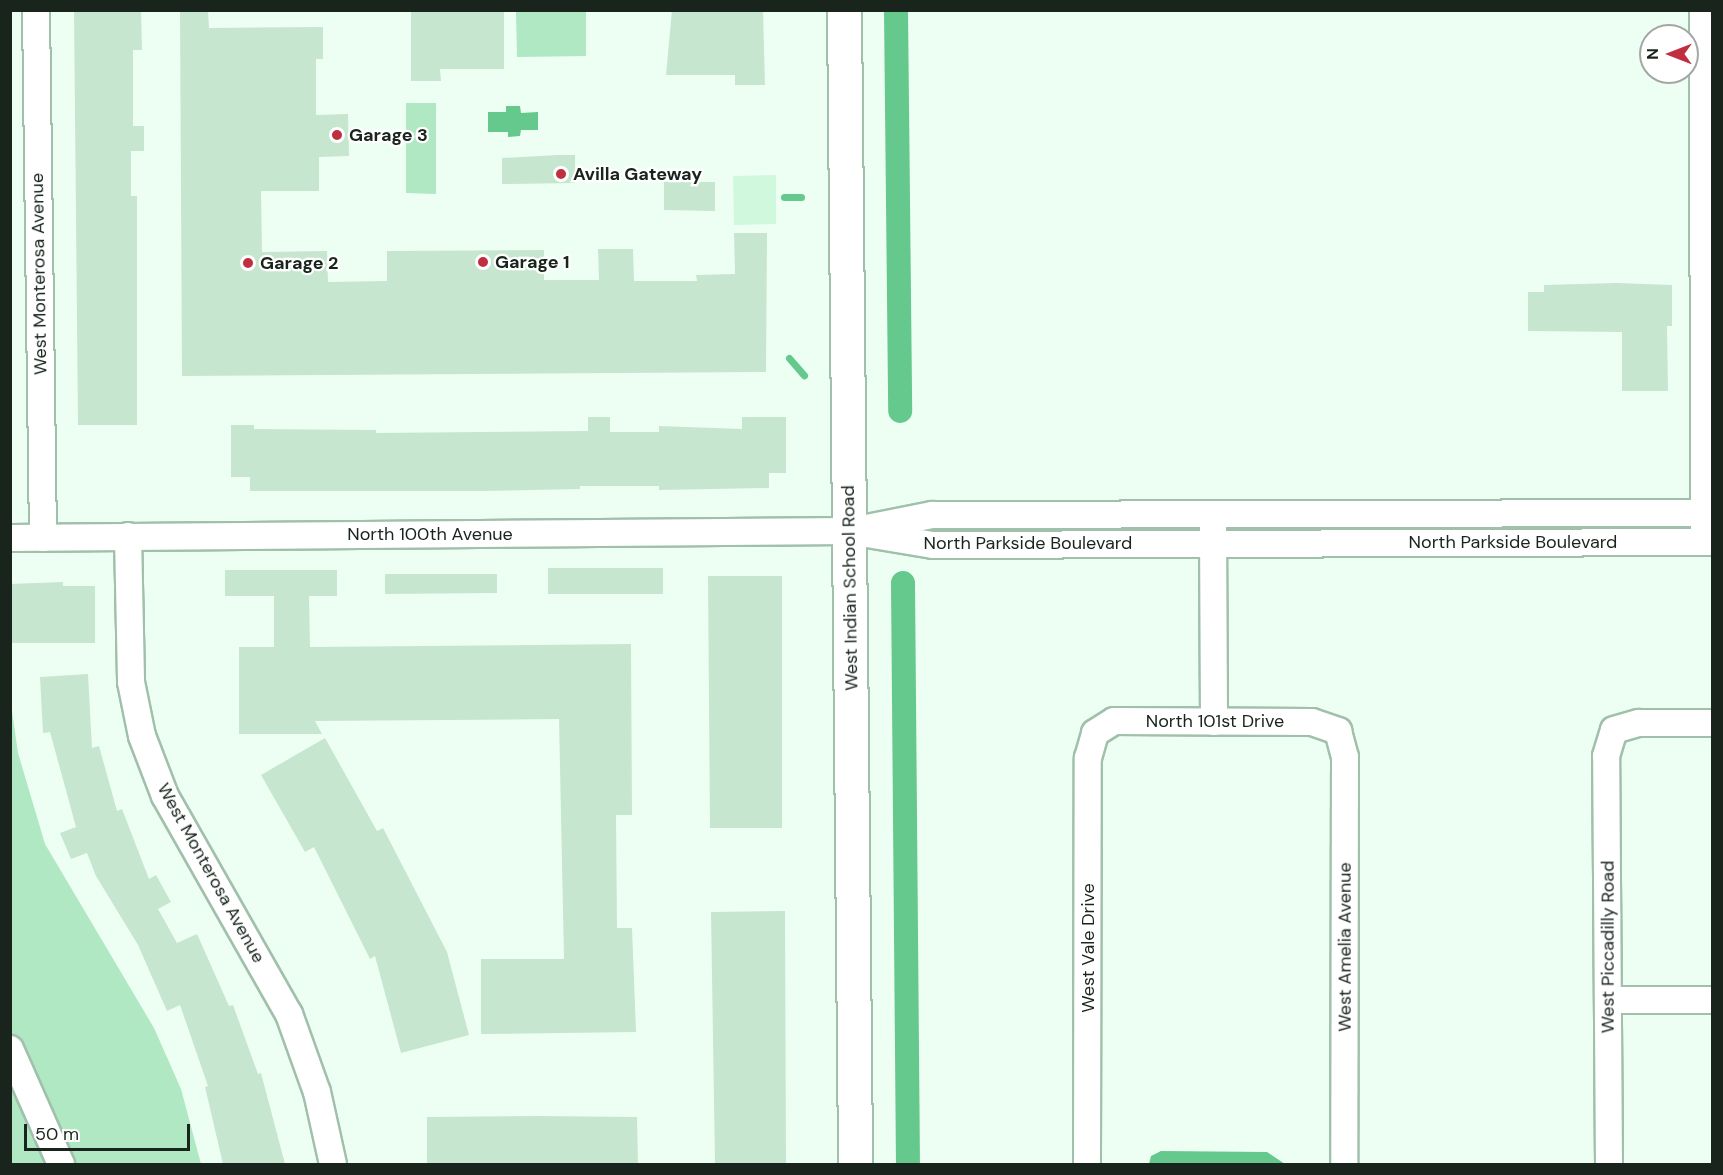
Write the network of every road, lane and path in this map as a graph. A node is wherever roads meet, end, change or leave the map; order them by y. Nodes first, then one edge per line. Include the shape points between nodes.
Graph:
1 (36, 10) edge
2 (844, 10) edge
3 (1703, 10) edge
4 (1708, 128) edge
5 (1213, 513) junction
6 (1708, 513) edge
7 (849, 531) junction
8 (128, 537) junction
9 (10, 538) edge
10 (43, 538) junction
11 (1708, 542) edge
12 (1214, 543) junction
13 (1214, 722) junction
14 (1713, 723) edge
15 (1338, 731) joint
16 (1095, 733) joint
17 (1609, 1000) junction
18 (1713, 1000) edge
19 (10, 1049) edge
20 (61, 1164) edge
21 (333, 1164) edge
22 (855, 1164) edge
23 (1087, 1164) edge
24 (1344, 1164) edge
25 (1609, 1164) edge

1 - 10 street, West Monterosa Avenue
2 - 7 main road, West Indian School Road
3 - 4 street
4 - 6 street
5 - 6 street, North Parkside Boulevard
5 - 7 street, North Parkside Boulevard via 932,515
5 - 12 street
6 - 11 street
7 - 8 street, North 100th Avenue
7 - 12 street, North Parkside Boulevard via 933,546
7 - 22 main road, West Indian School Road
8 - 10 street, North 100th Avenue
8 - 21 street, West Monterosa Avenue via 131,682 142,736 165,796 289,1014 317,1092
9 - 10 street, North 100th Avenue
11 - 12 street, North Parkside Boulevard
12 - 13 street
13 - 15 street, North 101st Drive via 1312,722
13 - 16 street, North 101st Drive via 1114,721
14 - 17 street, West Piccadilly Road via 1639,723 1614,730 1606,756
15 - 24 street, West Amelia Avenue via 1345,757
16 - 23 street, West Vale Drive via 1088,758
17 - 18 street
17 - 25 street, West Piccadilly Road
19 - 20 street

